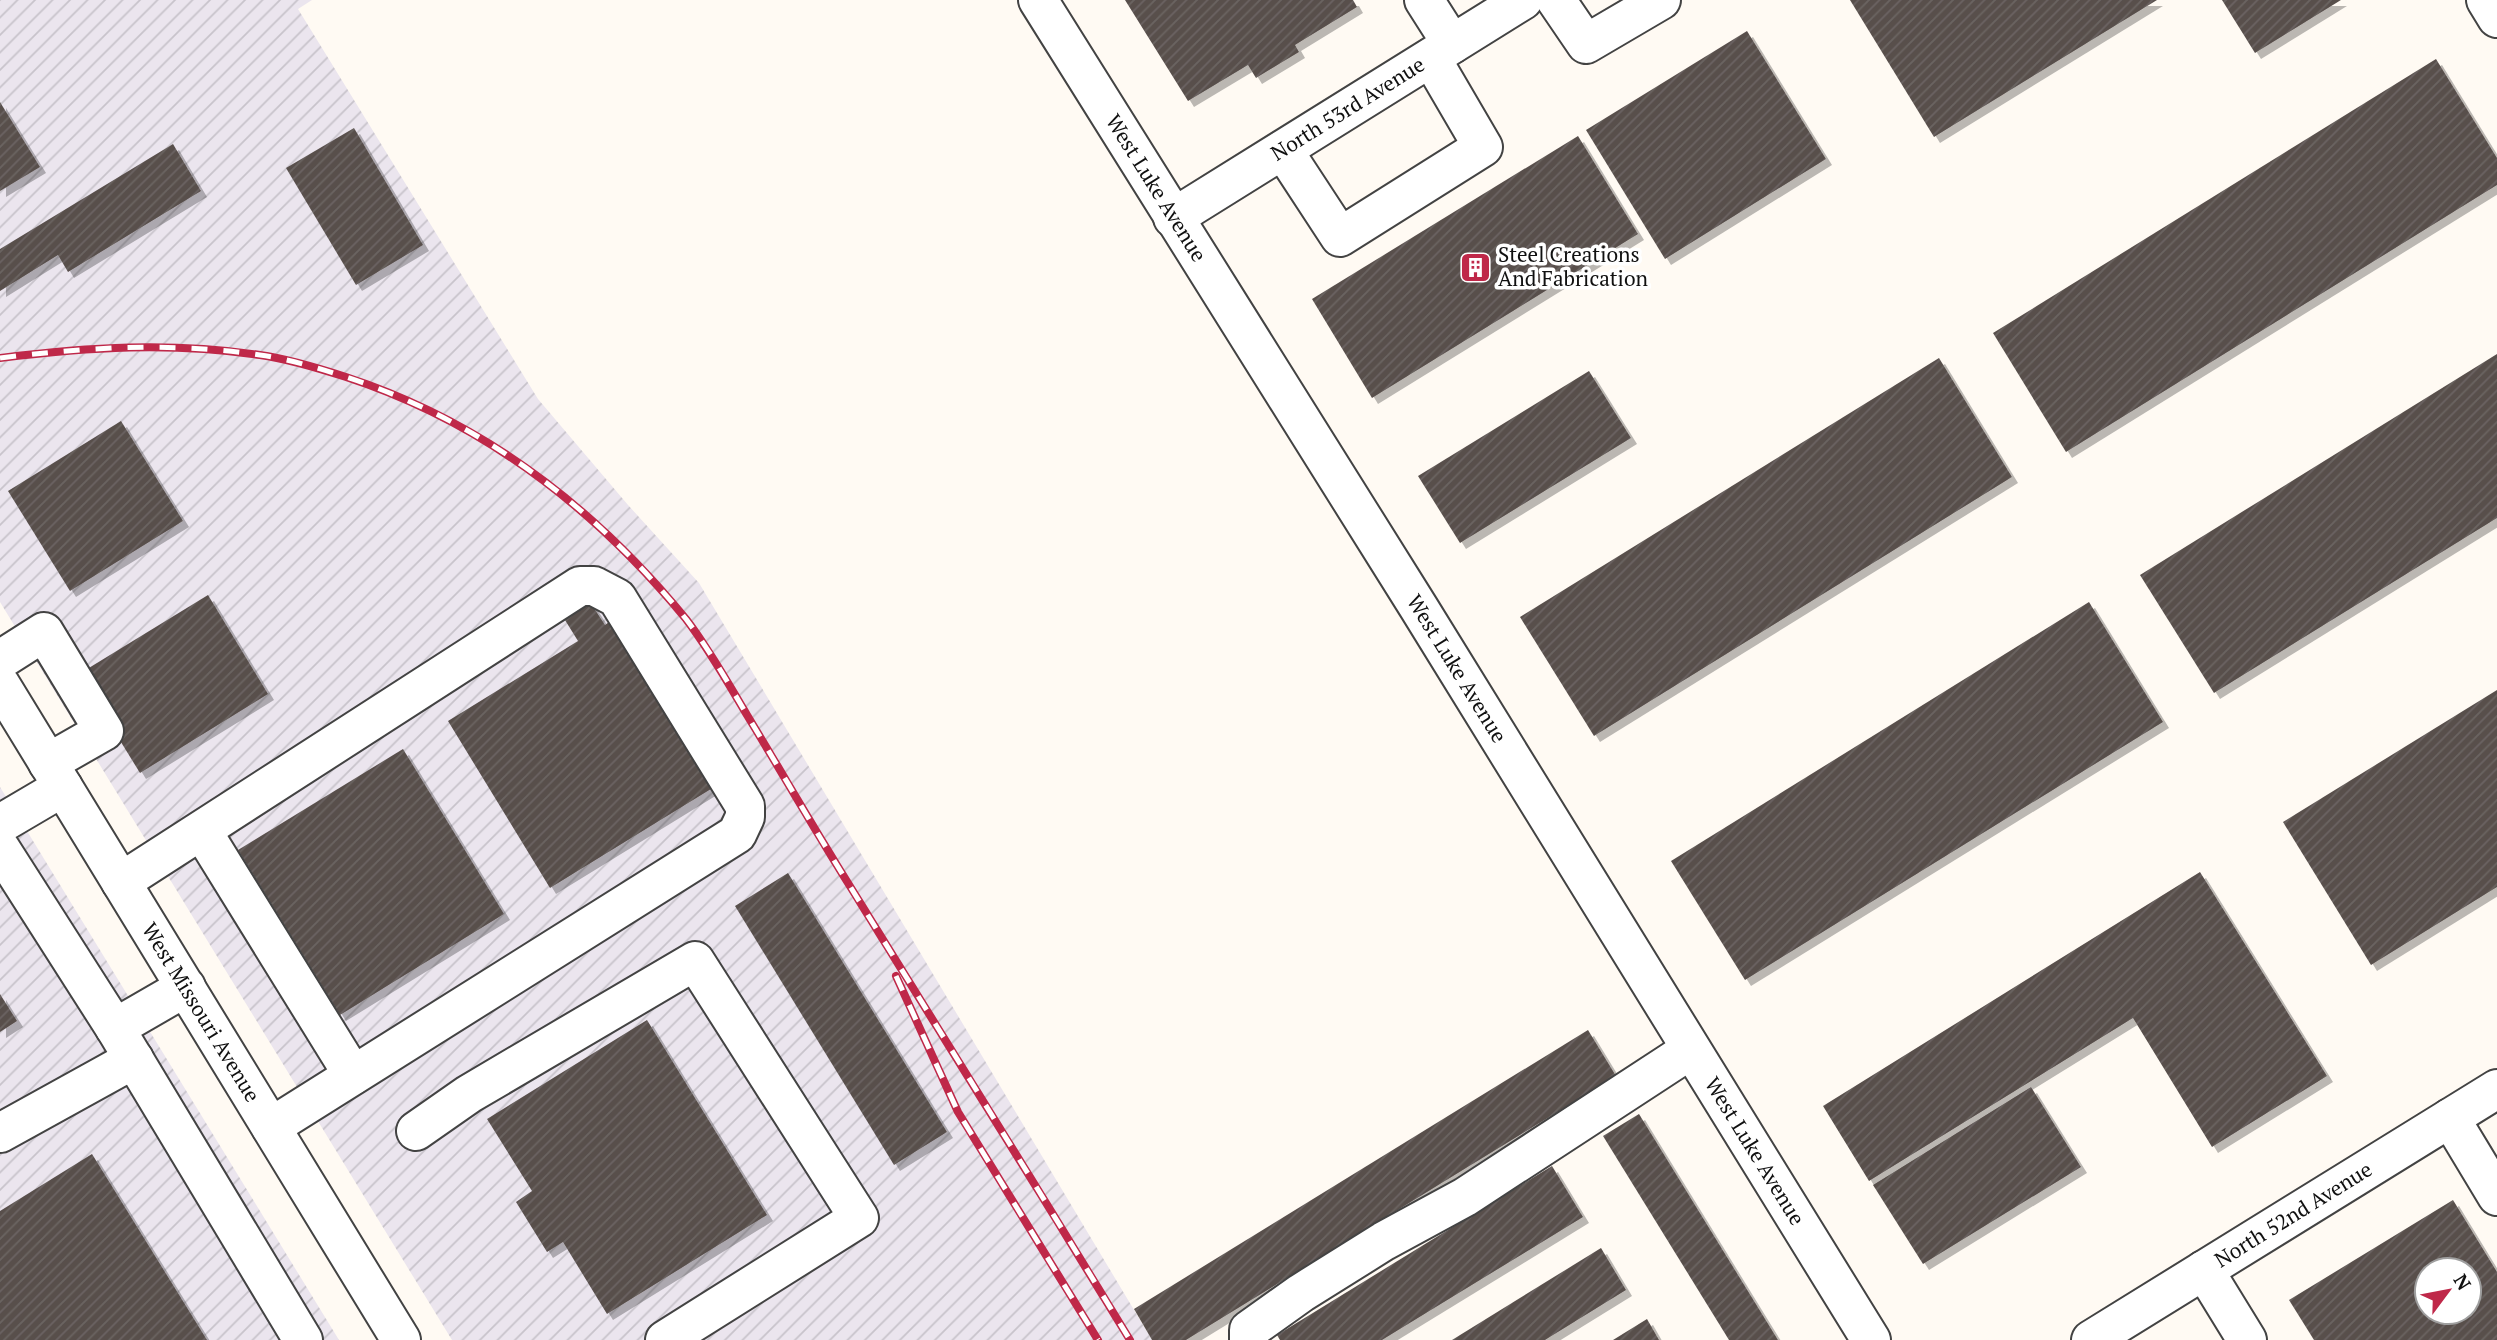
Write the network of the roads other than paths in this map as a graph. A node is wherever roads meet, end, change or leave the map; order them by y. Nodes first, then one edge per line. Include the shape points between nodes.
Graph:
1 (1038, 0) edge
2 (1424, 0) edge
3 (1523, 0) edge
4 (1556, 0) edge
5 (1661, 0) edge
6 (2486, 0) edge
7 (2497, 18) edge
8 (1441, 51) junction
9 (1283, 150) junction
10 (1173, 218) junction
11 (0, 660) edge
12 (0, 684) edge
13 (56, 775) junction
14 (0, 824) edge
15 (202, 831) junction
16 (0, 848) edge
17 (121, 882) junction
18 (186, 987) junction
19 (125, 1043) junction
20 (1690, 1049) junction
21 (353, 1075) junction
22 (2497, 1088) edge
23 (2450, 1118) junction
24 (271, 1127) junction
25 (416, 1131) dead end
26 (0, 1133) edge
27 (2497, 1196) edge
28 (2204, 1270) junction
29 (303, 1340) edge
30 (401, 1340) edge
31 (665, 1340) edge
32 (1249, 1340) edge
33 (1871, 1340) edge
34 (2091, 1340) edge
35 (2247, 1340) edge

1 - 10 street, West Luke Avenue
2 - 8 street
3 - 8 street, North 53rd Avenue
4 - 5 street via 1586,44
6 - 7 street
8 - 9 street, North 53rd Avenue
8 - 9 street via 1483,148 1340,237
9 - 10 street, North 53rd Avenue
10 - 20 street, West Luke Avenue
11 - 13 street via 44,632 104,731
12 - 13 street, West Missouri Avenue
13 - 14 street
13 - 17 street, West Missouri Avenue
15 - 17 street
15 - 21 street
15 - 21 street via 580,586 594,586 617,598 745,806 737,834
16 - 19 street
17 - 18 street, West Missouri Avenue
18 - 19 street
18 - 24 street, West Missouri Avenue
19 - 26 street
19 - 29 street
20 - 32 street via 1465,1197 1301,1293 1250,1330
20 - 33 street, West Luke Avenue
21 - 24 street
22 - 23 street, North 52nd Avenue
23 - 27 street
23 - 28 street, North 52nd Avenue
24 - 30 street, West Missouri Avenue
25 - 31 street via 469,1094 695,961 859,1218
28 - 34 street, North 52nd Avenue
28 - 35 street

